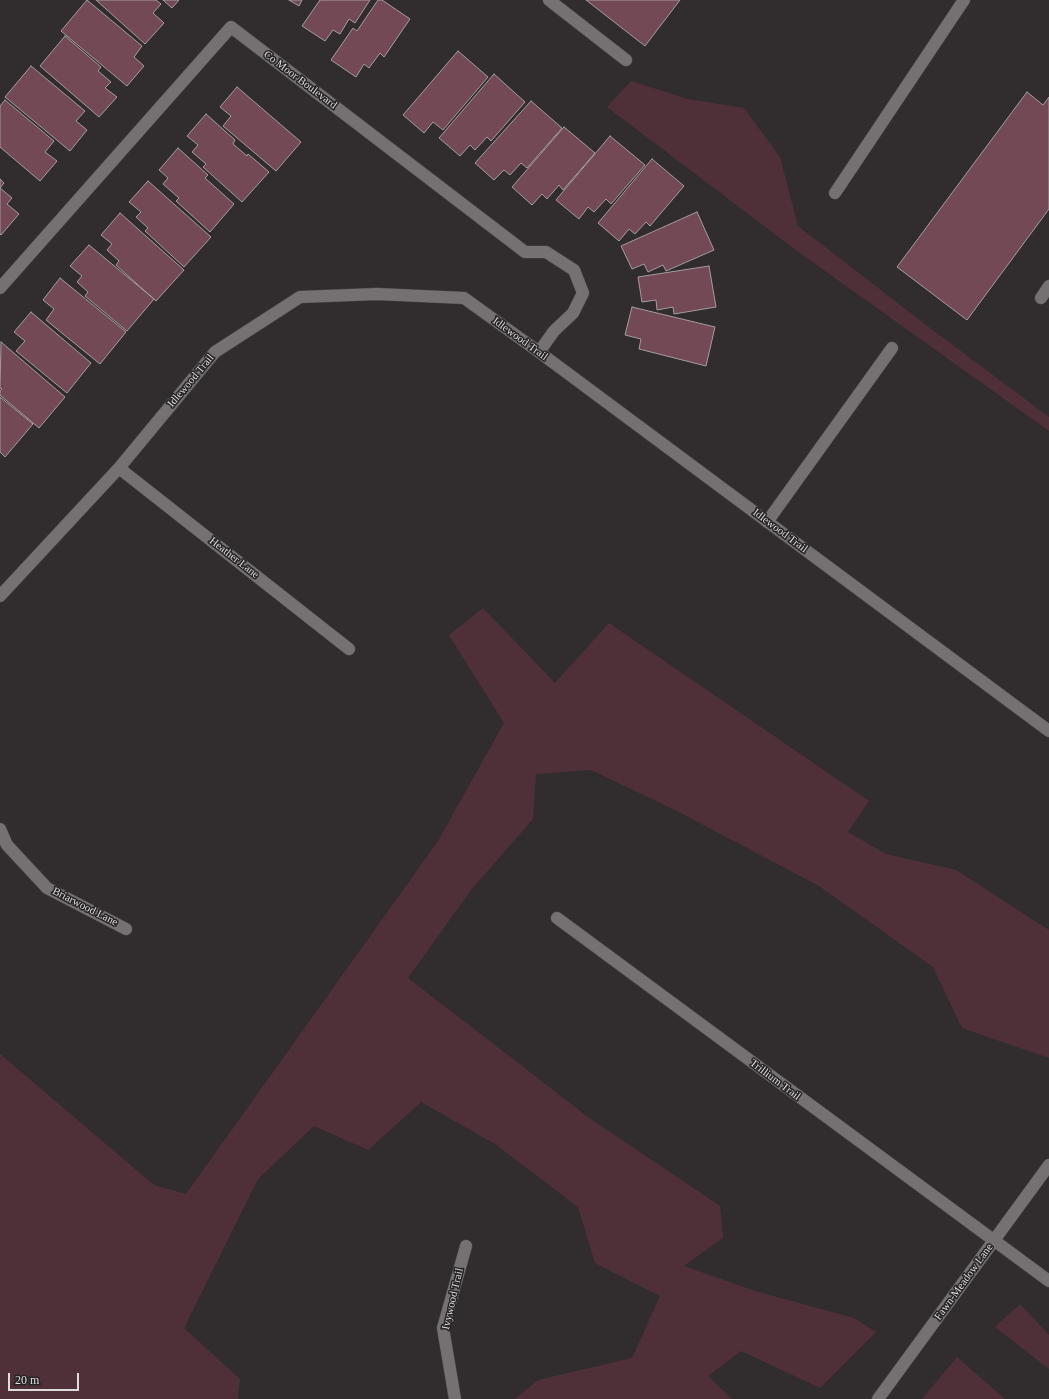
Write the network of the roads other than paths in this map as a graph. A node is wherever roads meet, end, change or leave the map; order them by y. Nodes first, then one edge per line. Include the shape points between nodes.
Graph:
1 (549, 0) edge
2 (964, 0) edge
3 (626, 60) dead end
4 (835, 193) dead end
5 (1049, 286) edge
6 (0, 288) edge
7 (1040, 298) dead end
8 (892, 348) dead end
9 (539, 352) junction
10 (119, 468) junction
11 (768, 522) junction
12 (0, 596) edge
13 (349, 649) dead end
14 (1049, 731) edge
15 (0, 829) edge
16 (557, 918) dead end
17 (126, 929) dead end
18 (1049, 1165) edge
19 (994, 1241) junction
20 (466, 1246) dead end
21 (1049, 1281) edge
22 (455, 1399) edge
23 (878, 1399) edge

1 - 3 street
2 - 4 street
5 - 7 street
6 - 9 street, Co Moor Boulevard via 231,27 525,252 546,252 574,270 583,293 573,313 554,331
8 - 11 street
9 - 10 street, Idlewood Trail via 464,298 377,294 300,297 215,352
9 - 11 street, Idlewood Trail
10 - 12 street, Idlewood Trail
10 - 13 street, Heather Lane
11 - 14 street, Idlewood Trail
15 - 17 street, Briarwood Lane via 7,845 47,888
16 - 19 street, Trillium Trail
18 - 19 street, Fawn-Meadow Lane
19 - 21 street, Trillium Trail
19 - 23 street, Fawn-Meadow Lane
20 - 22 street, Ivywood Trail via 443,1328

